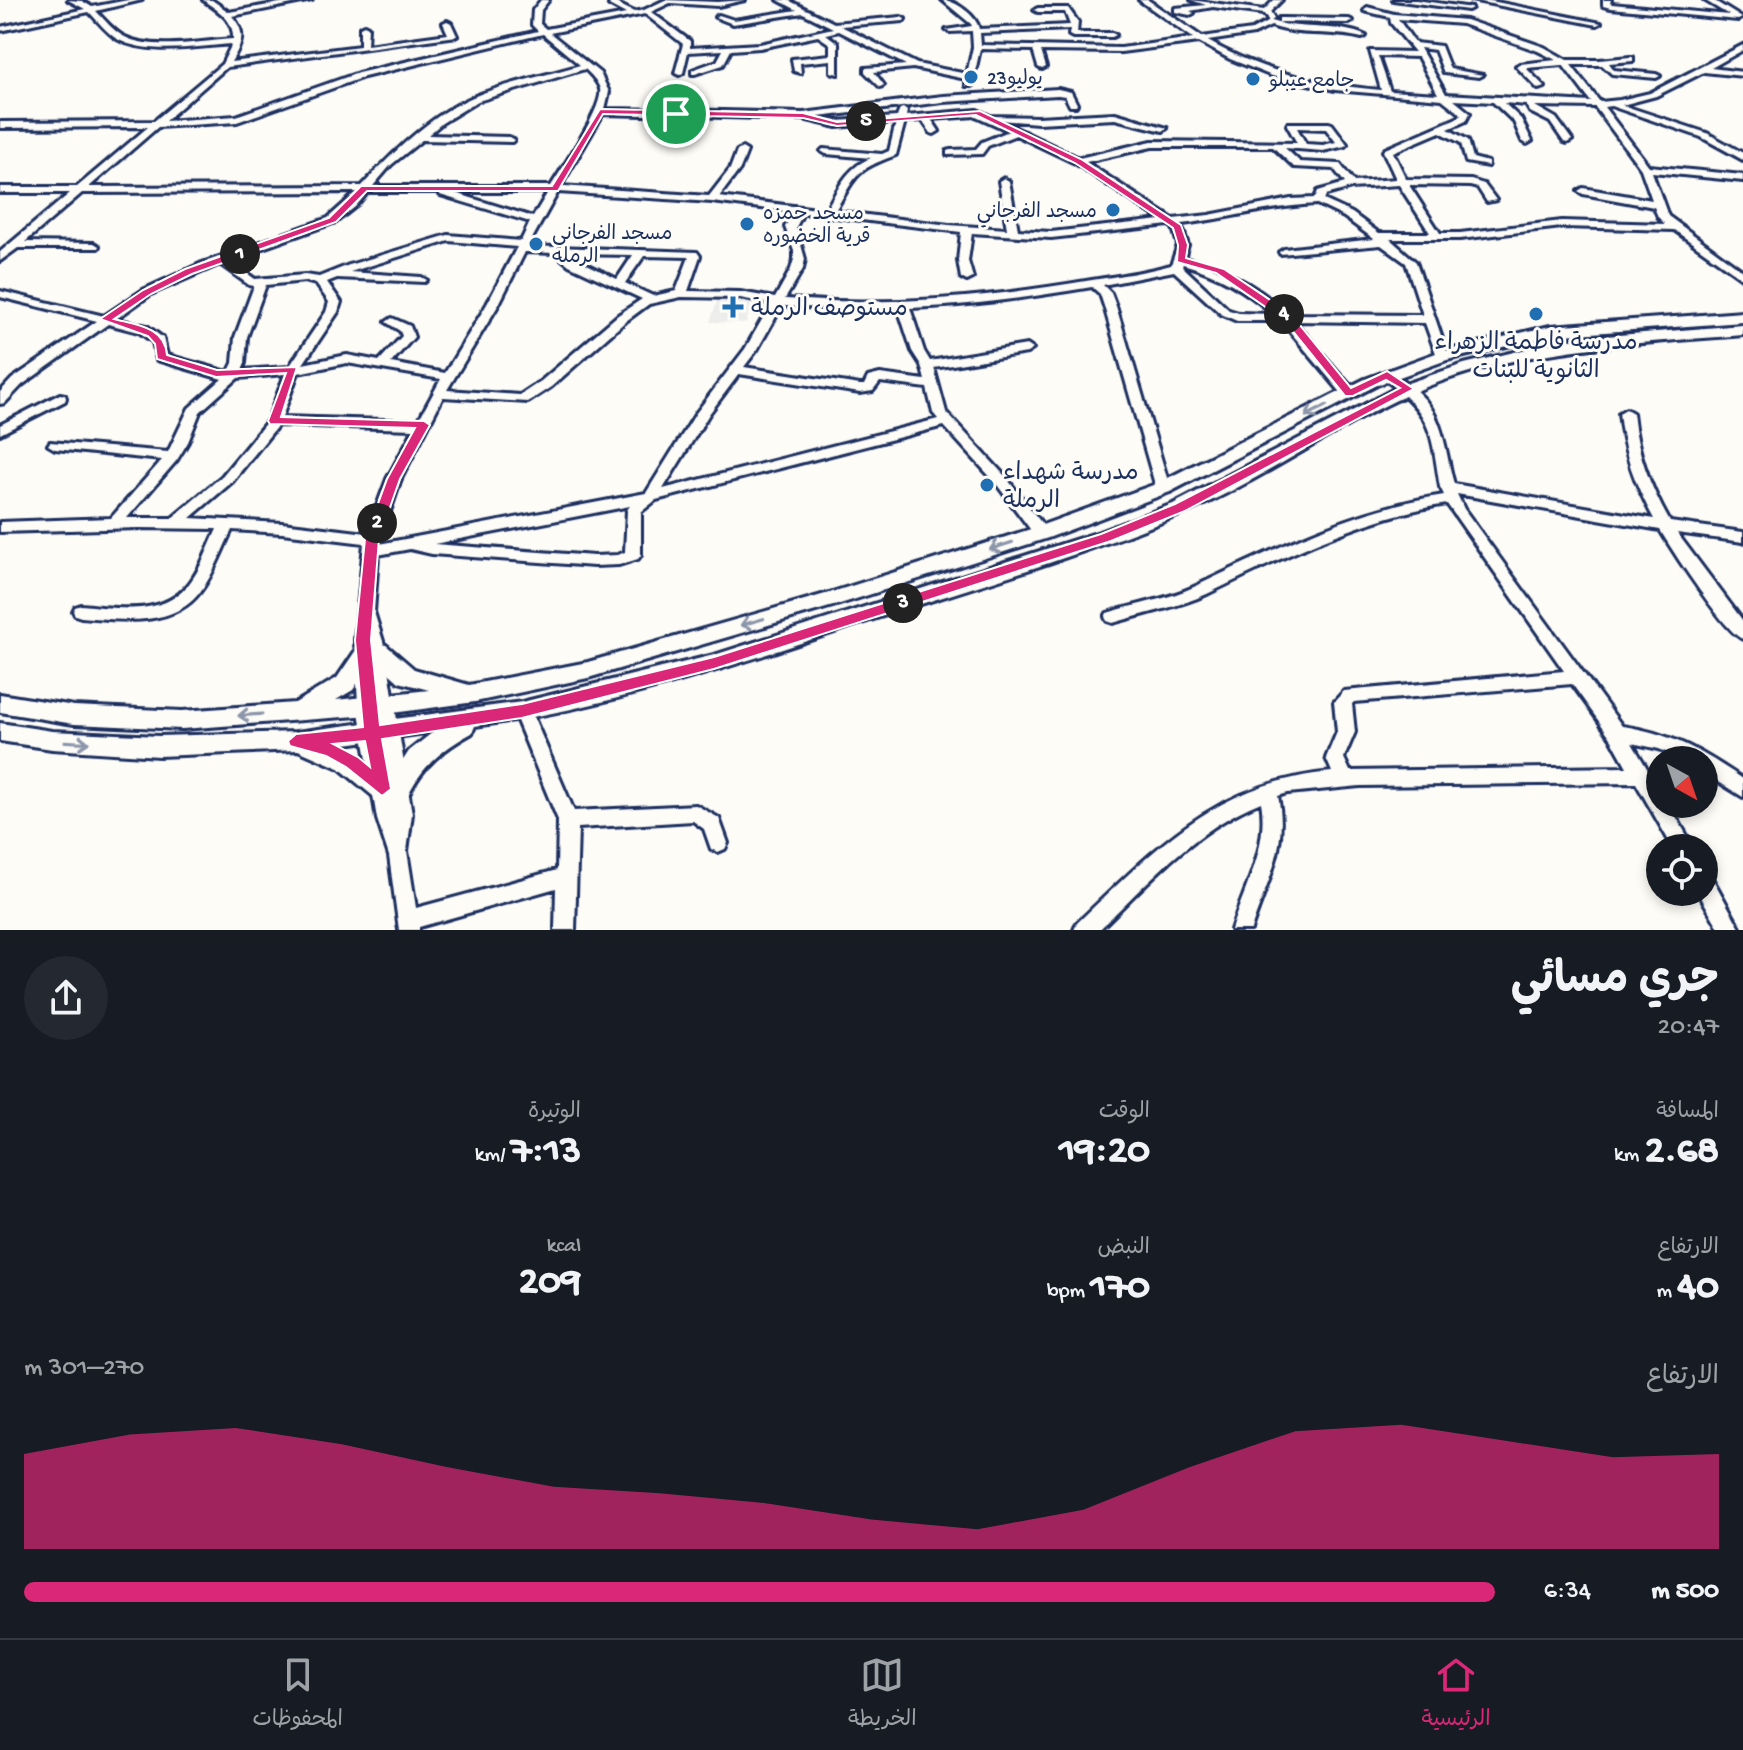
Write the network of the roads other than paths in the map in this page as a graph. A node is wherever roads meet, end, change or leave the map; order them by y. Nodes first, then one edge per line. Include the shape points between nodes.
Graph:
1 (72, 0) edge
2 (138, 0) edge
3 (207, 0) edge
4 (308, 0) edge
5 (545, 0) edge
6 (741, 0) edge
7 (782, 0) edge
8 (946, 0) edge
9 (1143, 0) edge
10 (1195, 0) edge
11 (1278, 0) edge
12 (1376, 0) edge
13 (1397, 0) edge
14 (1607, 0) edge
15 (1708, 0) edge
16 (669, 1) edge
17 (612, 3) dead end
18 (1472, 3) edge
19 (1213, 6) junction
20 (1720, 7) junction
21 (1743, 7) edge
22 (1038, 10) dead end
23 (92, 11) junction
24 (805, 11) junction
25 (646, 12) junction
26 (1190, 13) dead end
27 (229, 14) junction
28 (634, 15) junction
29 (816, 16) junction
30 (1394, 16) junction
31 (719, 17) dead end
32 (1269, 18) junction
33 (901, 19) dead end
34 (1741, 19) edge
35 (1349, 21) dead end
36 (1463, 22) junction
37 (447, 23) dead end
38 (1597, 23) dead end
39 (752, 26) dead end
40 (364, 27) dead end
41 (836, 27) junction
42 (0, 29) edge
43 (975, 29) junction
44 (950, 30) dead end
45 (1074, 31) junction
46 (542, 32) junction
47 (820, 34) junction
48 (1112, 35) dead end
49 (1362, 36) dead end
50 (1199, 39) junction
51 (239, 41) junction
52 (773, 44) junction
53 (870, 44) junction
54 (363, 45) junction
55 (1413, 45) junction
56 (977, 47) junction
57 (1036, 47) junction
58 (1743, 47) edge
59 (1072, 48) junction
60 (1083, 49) junction
61 (687, 50) junction
62 (727, 50) junction
63 (834, 53) junction
64 (1421, 55) junction
65 (791, 57) junction
66 (1630, 59) dead end
67 (1087, 62) dead end
68 (1565, 62) junction
69 (1605, 63) junction
70 (225, 65) junction
71 (586, 66) junction
72 (915, 66) junction
73 (1042, 67) dead end
74 (1700, 69) junction
75 (798, 71) dead end
76 (695, 72) dead end
77 (835, 72) dead end
78 (679, 73) dead end
79 (1743, 74) edge
80 (1479, 75) dead end
81 (1656, 76) dead end
82 (969, 77) junction
83 (880, 85) dead end
84 (1541, 87) dead end
85 (686, 91) dead end
86 (1386, 92) junction
87 (1443, 96) junction
88 (970, 97) junction
89 (1496, 100) junction
90 (1528, 102) junction
91 (1611, 103) junction
92 (904, 104) junction
93 (1073, 104) dead end
94 (1598, 105) junction
95 (600, 111) junction
96 (977, 113) junction
97 (676, 114) junction
98 (803, 116) junction
99 (924, 116) junction
100 (902, 117) junction
101 (988, 117) junction
102 (160, 124) junction
103 (0, 125) edge
104 (1163, 128) dead end
105 (1440, 128) junction
106 (934, 131) dead end
107 (1018, 131) junction
108 (420, 137) junction
109 (509, 140) dead end
110 (1567, 140) dead end
111 (1527, 141) dead end
112 (1276, 145) junction
113 (1302, 145) junction
114 (1323, 148) junction
115 (742, 151) dead end
116 (826, 151) dead end
117 (950, 153) dead end
118 (887, 156) junction
119 (1743, 157) edge
120 (1078, 161) junction
121 (1485, 164) dead end
122 (1337, 166) junction
123 (1646, 169) junction
124 (1743, 178) edge
125 (1004, 181) dead end
126 (1403, 183) junction
127 (1352, 185) junction
128 (364, 188) junction
129 (435, 189) junction
130 (555, 189) junction
131 (0, 190) edge
132 (81, 190) junction
133 (1583, 191) dead end
134 (712, 199) junction
135 (1491, 200) dead end
136 (1319, 201) junction
137 (1657, 204) junction
138 (800, 210) junction
139 (829, 213) junction
140 (536, 221) junction
141 (1171, 223) junction
142 (1673, 227) junction
143 (967, 229) junction
144 (1013, 233) junction
145 (1437, 236) junction
146 (1382, 239) junction
147 (18, 245) junction
148 (94, 246) dead end
149 (523, 246) junction
150 (558, 250) junction
151 (641, 252) junction
152 (1284, 252) dead end
153 (0, 258) edge
154 (222, 260) junction
155 (1178, 263) junction
156 (336, 274) junction
157 (1743, 276) edge
158 (967, 278) dead end
159 (421, 280) dead end
160 (320, 281) junction
161 (620, 282) junction
162 (1094, 283) junction
163 (261, 284) junction
164 (0, 294) edge
165 (681, 294) junction
166 (651, 300) junction
167 (778, 301) junction
168 (903, 305) junction
169 (1287, 316) junction
170 (1743, 317) edge
171 (106, 319) junction
172 (1429, 319) junction
173 (392, 322) dead end
174 (1743, 330) edge
175 (1027, 349) dead end
176 (1442, 356) junction
177 (383, 364) junction
178 (927, 365) junction
179 (293, 370) junction
180 (737, 370) junction
181 (234, 375) junction
182 (1387, 375) junction
183 (449, 377) junction
184 (930, 385) junction
185 (1408, 389) junction
186 (439, 393) junction
187 (1349, 393) junction
188 (60, 398) dead end
189 (0, 400) edge
190 (1626, 413) dead end
191 (274, 421) junction
192 (946, 421) junction
193 (424, 425) junction
194 (0, 430) edge
195 (55, 445) dead end
196 (169, 456) junction
197 (1163, 488) junction
198 (1449, 493) junction
199 (651, 497) junction
200 (114, 524) junction
201 (173, 525) junction
202 (1666, 526) junction
203 (0, 527) edge
204 (226, 527) junction
205 (1041, 533) junction
206 (1743, 537) edge
207 (408, 543) junction
208 (372, 545) junction
209 (81, 611) dead end
210 (1113, 617) dead end
211 (1743, 633) edge
212 (371, 654) junction
213 (1577, 677) junction
214 (475, 693) junction
215 (0, 703) edge
216 (376, 705) junction
217 (522, 711) junction
218 (290, 713) junction
219 (477, 719) junction
220 (0, 732) edge
221 (381, 732) junction
222 (1617, 733) junction
223 (296, 741) junction
224 (1674, 746) edge
225 (1718, 772) edge
226 (1643, 775) junction
227 (1344, 779) junction
228 (390, 788) junction
229 (1743, 789) edge
230 (1268, 791) junction
231 (568, 820) junction
232 (1676, 834) edge
233 (718, 843) dead end
234 (567, 876) junction
235 (1717, 906) edge
236 (409, 925) edge
237 (565, 930) edge
238 (1084, 930) edge
239 (1241, 930) edge
240 (1731, 930) edge

1 - 23 street
2 - 23 street
3 - 27 street
4 - 27 street
5 - 46 street via 535,17
6 - 16 street
7 - 24 street
8 - 43 street via 971,18
9 - 50 street
10 - 19 street
11 - 32 street
12 - 30 street via 1366,12
13 - 18 street
14 - 34 street via 1614,6
15 - 20 street
16 - 25 street
17 - 28 street
18 - 36 street
18 - 38 street
19 - 26 street via 1178,10
19 - 32 street
20 - 21 street
20 - 34 street
22 - 45 street via 1068,10
23 - 42 street
23 - 51 street via 130,42
24 - 29 street
24 - 31 street via 733,22
25 - 28 street
25 - 61 street via 683,38
27 - 51 street
28 - 46 street
29 - 39 street
29 - 41 street
30 - 36 street
30 - 55 street
32 - 35 street
32 - 49 street via 1286,29
32 - 50 street via 1254,32
33 - 41 street
36 - 68 street
37 - 54 street via 455,35 451,37
40 - 54 street
41 - 47 street
41 - 53 street
43 - 44 street
43 - 45 street
43 - 56 street
45 - 48 street
45 - 59 street
46 - 71 street
46 - 102 street via 361,75 251,116
47 - 52 street
47 - 63 street via 829,37
50 - 60 street via 1121,50
50 - 86 street via 1284,77
51 - 70 street
52 - 62 street
52 - 65 street
53 - 63 street
53 - 72 street
54 - 70 street
55 - 64 street
55 - 80 street via 1438,48 1447,71
56 - 57 street
56 - 82 street
57 - 59 street
57 - 73 street
58 - 74 street
59 - 60 street
60 - 67 street
61 - 62 street
61 - 78 street
62 - 76 street via 720,63
63 - 65 street
63 - 77 street
64 - 86 street via 1373,53
64 - 87 street
65 - 75 street
66 - 69 street
68 - 69 street
68 - 84 street via 1520,66
68 - 94 street
69 - 81 street via 1615,73
70 - 102 street
71 - 95 street via 605,92
71 - 108 street via 475,99
72 - 82 street
72 - 83 street via 868,70
74 - 79 street
74 - 91 street via 1652,95
82 - 88 street
85 - 97 street
86 - 87 street
87 - 89 street
87 - 105 street via 1467,117
88 - 92 street
88 - 93 street via 1058,92 1068,94
88 - 96 street
89 - 90 street
89 - 111 street via 1518,121
90 - 94 street
90 - 110 street via 1553,120
91 - 94 street
91 - 119 street via 1704,135
92 - 98 street
92 - 100 street
94 - 123 street
95 - 97 street
95 - 130 street
96 - 99 street
96 - 101 street
97 - 98 street
98 - 100 street via 837,124
99 - 100 street
99 - 106 street
100 - 118 street via 896,147
101 - 104 street via 1115,116
101 - 107 street
102 - 103 street
102 - 132 street
105 - 121 street via 1465,142 1468,159
105 - 126 street via 1388,151
107 - 117 street via 985,144 979,152
107 - 120 street
108 - 109 street
108 - 128 street
112 - 113 street
112 - 120 street via 1152,144
112 - 122 street via 1297,165
113 - 114 street
113 - 114 street via 1292,124 1331,128 1342,144
114 - 122 street
115 - 134 street
116 - 118 street
118 - 139 street via 852,174
120 - 141 street
122 - 127 street
123 - 124 street
123 - 137 street
125 - 144 street
126 - 127 street
126 - 135 street via 1471,183 1481,186
126 - 145 street
127 - 136 street via 1328,190
128 - 129 street
128 - 132 street
128 - 154 street via 332,220
129 - 130 street
129 - 140 street
130 - 134 street
130 - 140 street
131 - 132 street
132 - 147 street
133 - 137 street
134 - 138 street
136 - 141 street
136 - 146 street
137 - 142 street
138 - 139 street
138 - 167 street via 788,231 801,260
139 - 143 street
140 - 149 street
141 - 144 street via 1075,234
141 - 155 street via 1182,234
142 - 145 street via 1562,224
142 - 157 street
143 - 144 street
143 - 158 street
145 - 146 street
146 - 152 street
146 - 172 street via 1414,267
147 - 148 street
147 - 153 street
149 - 150 street
149 - 156 street via 448,238
149 - 183 street
150 - 151 street
150 - 161 street via 567,261
151 - 161 street
151 - 165 street via 694,255
154 - 163 street via 248,281
154 - 171 street via 169,281
155 - 162 street
155 - 169 street via 1220,271
155 - 169 street via 1230,315
156 - 159 street
156 - 160 street
160 - 163 street
160 - 179 street via 335,306
161 - 166 street
162 - 168 street via 1012,297
162 - 197 street via 1110,306
163 - 181 street via 241,337
164 - 171 street
165 - 166 street
165 - 167 street
166 - 186 street via 523,399
167 - 168 street
167 - 180 street
168 - 178 street
169 - 172 street
169 - 187 street
170 - 176 main road via 1550,331
171 - 181 street via 152,334 160,343 161,357
171 - 189 street
172 - 176 street
173 - 177 street via 406,329 408,337
174 - 185 main road via 1569,344 1470,367
175 - 178 street
176 - 182 main road
177 - 179 street via 347,359
177 - 183 street
178 - 184 street
179 - 181 street
179 - 191 street
180 - 184 street via 860,389 876,378
180 - 199 street via 703,413
181 - 196 street via 194,411 192,423
182 - 185 street
182 - 187 main road
183 - 186 street
184 - 192 street
185 - 198 street via 1421,399 1437,430
185 - 217 main road via 1180,508 1106,537 714,663
186 - 193 street
187 -> 197 main road
188 - 194 street
190 - 202 street via 1626,435
191 - 193 street
191 - 201 street via 227,479
192 - 199 street
192 - 205 street
193 - 208 street via 394,479
195 - 196 street
196 - 200 street
197 - 205 main road
198 - 202 street
198 - 210 street via 1199,591
198 - 213 street
199 - 207 street
199 - 207 street via 633,512 635,553 619,560 432,549
200 - 201 street
200 - 203 street
201 - 204 street
202 - 206 street
202 - 211 street
204 - 208 street via 306,530
204 - 209 street via 195,588 179,603 131,614
205 -> 214 main road via 588,670
207 - 208 street
208 - 212 street via 366,610
212 - 214 main road via 407,676
212 - 216 street
212 - 218 main road via 345,684
213 - 222 street
213 - 227 street via 1350,696 1343,702 1346,732 1335,758
214 - 216 main road
218 -> 215 main road via 182,720 74,715
216 - 218 main road
216 - 221 street
217 - 219 main road
217 - 231 street
219 - 221 main road
219 - 228 main road via 417,755
220 -> 223 main road via 159,746
221 - 223 main road
221 - 228 street
222 - 224 street
222 - 226 street
223 - 228 main road via 330,750
225 - 229 street
226 - 227 street
226 - 232 street
227 - 230 street
228 - 236 street via 387,819 399,856
230 - 238 street via 1245,799 1182,839
230 - 239 street via 1275,828
231 - 233 street via 696,813 712,824
231 - 234 street
234 - 236 street
234 - 237 street
235 - 240 street

